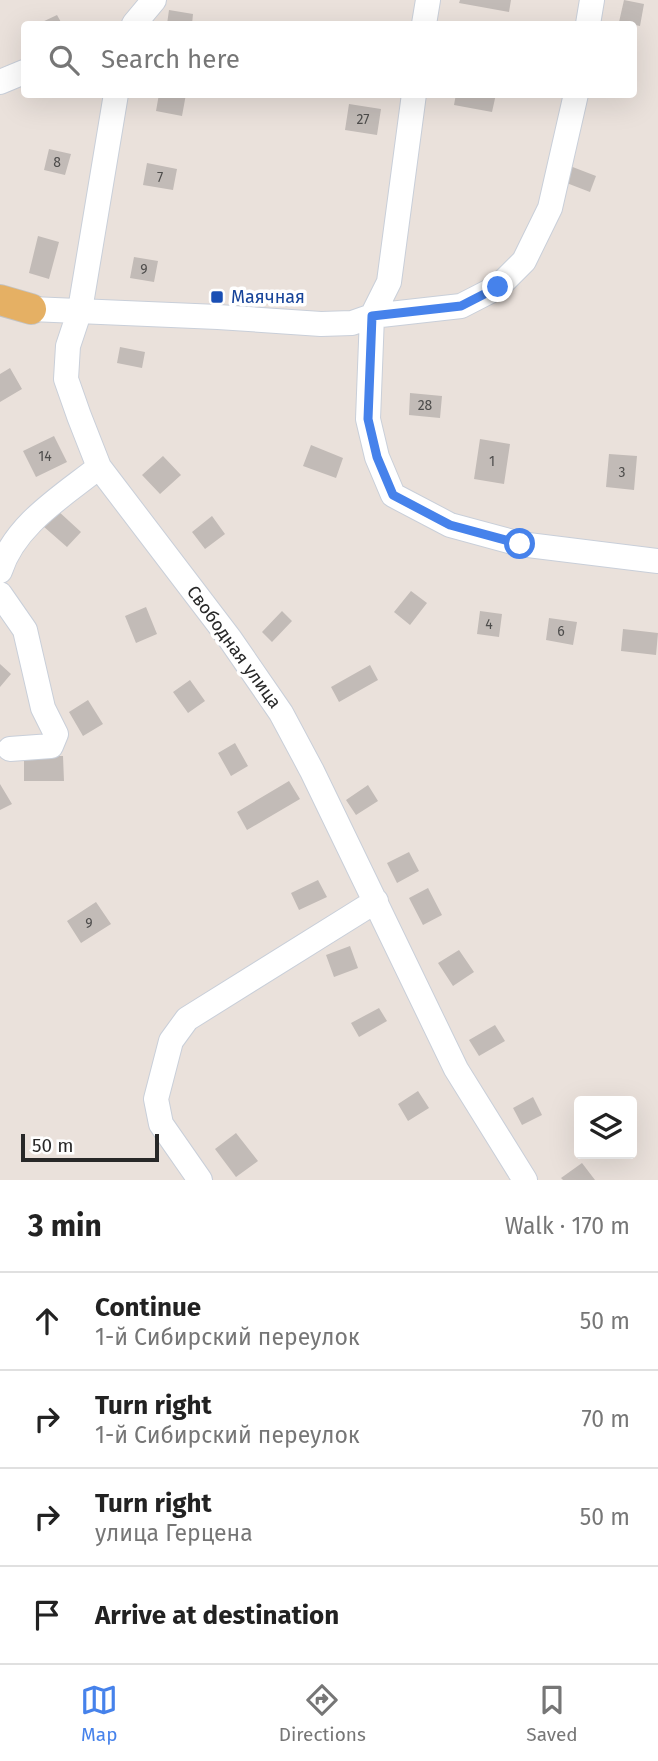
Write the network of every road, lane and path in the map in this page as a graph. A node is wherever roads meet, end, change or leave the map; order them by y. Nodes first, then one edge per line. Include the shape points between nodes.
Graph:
1 (154, 0) edge
2 (428, 0) edge
3 (592, 0) edge
4 (136, 21) edge
5 (424, 21) edge
6 (588, 21) edge
7 (21, 73) edge
8 (0, 82) edge
9 (115, 98) edge
10 (413, 98) edge
11 (575, 98) edge
12 (0, 300) edge
13 (31, 309) joint
14 (79, 310) junction
15 (372, 316) junction
16 (99, 467) junction
17 (658, 561) edge
18 (0, 570) edge
19 (0, 594) edge
20 (10, 749) dead end
21 (376, 901) junction
22 (200, 1180) edge
23 (525, 1180) edge

1 - 4 street
2 - 5 street
3 - 6 street
7 - 8 street
9 - 14 street, Свободная улица
10 - 15 street via 388,282
11 - 15 street via 550,208 524,261 498,287 461,306
12 - 13 main road
13 - 14 street
14 - 15 street via 321,324 352,323
14 - 16 street, Свободная улица via 68,346 66,379
15 - 17 street via 368,419 393,495 450,525 520,544
16 - 18 street via 27,526 5,555
16 - 21 street, Свободная улица via 281,713
19 - 20 street via 25,630 43,709 56,734 51,746
21 - 22 street via 187,1019 171,1041 156,1099 160,1124
21 - 23 street, Свободная улица via 456,1069

